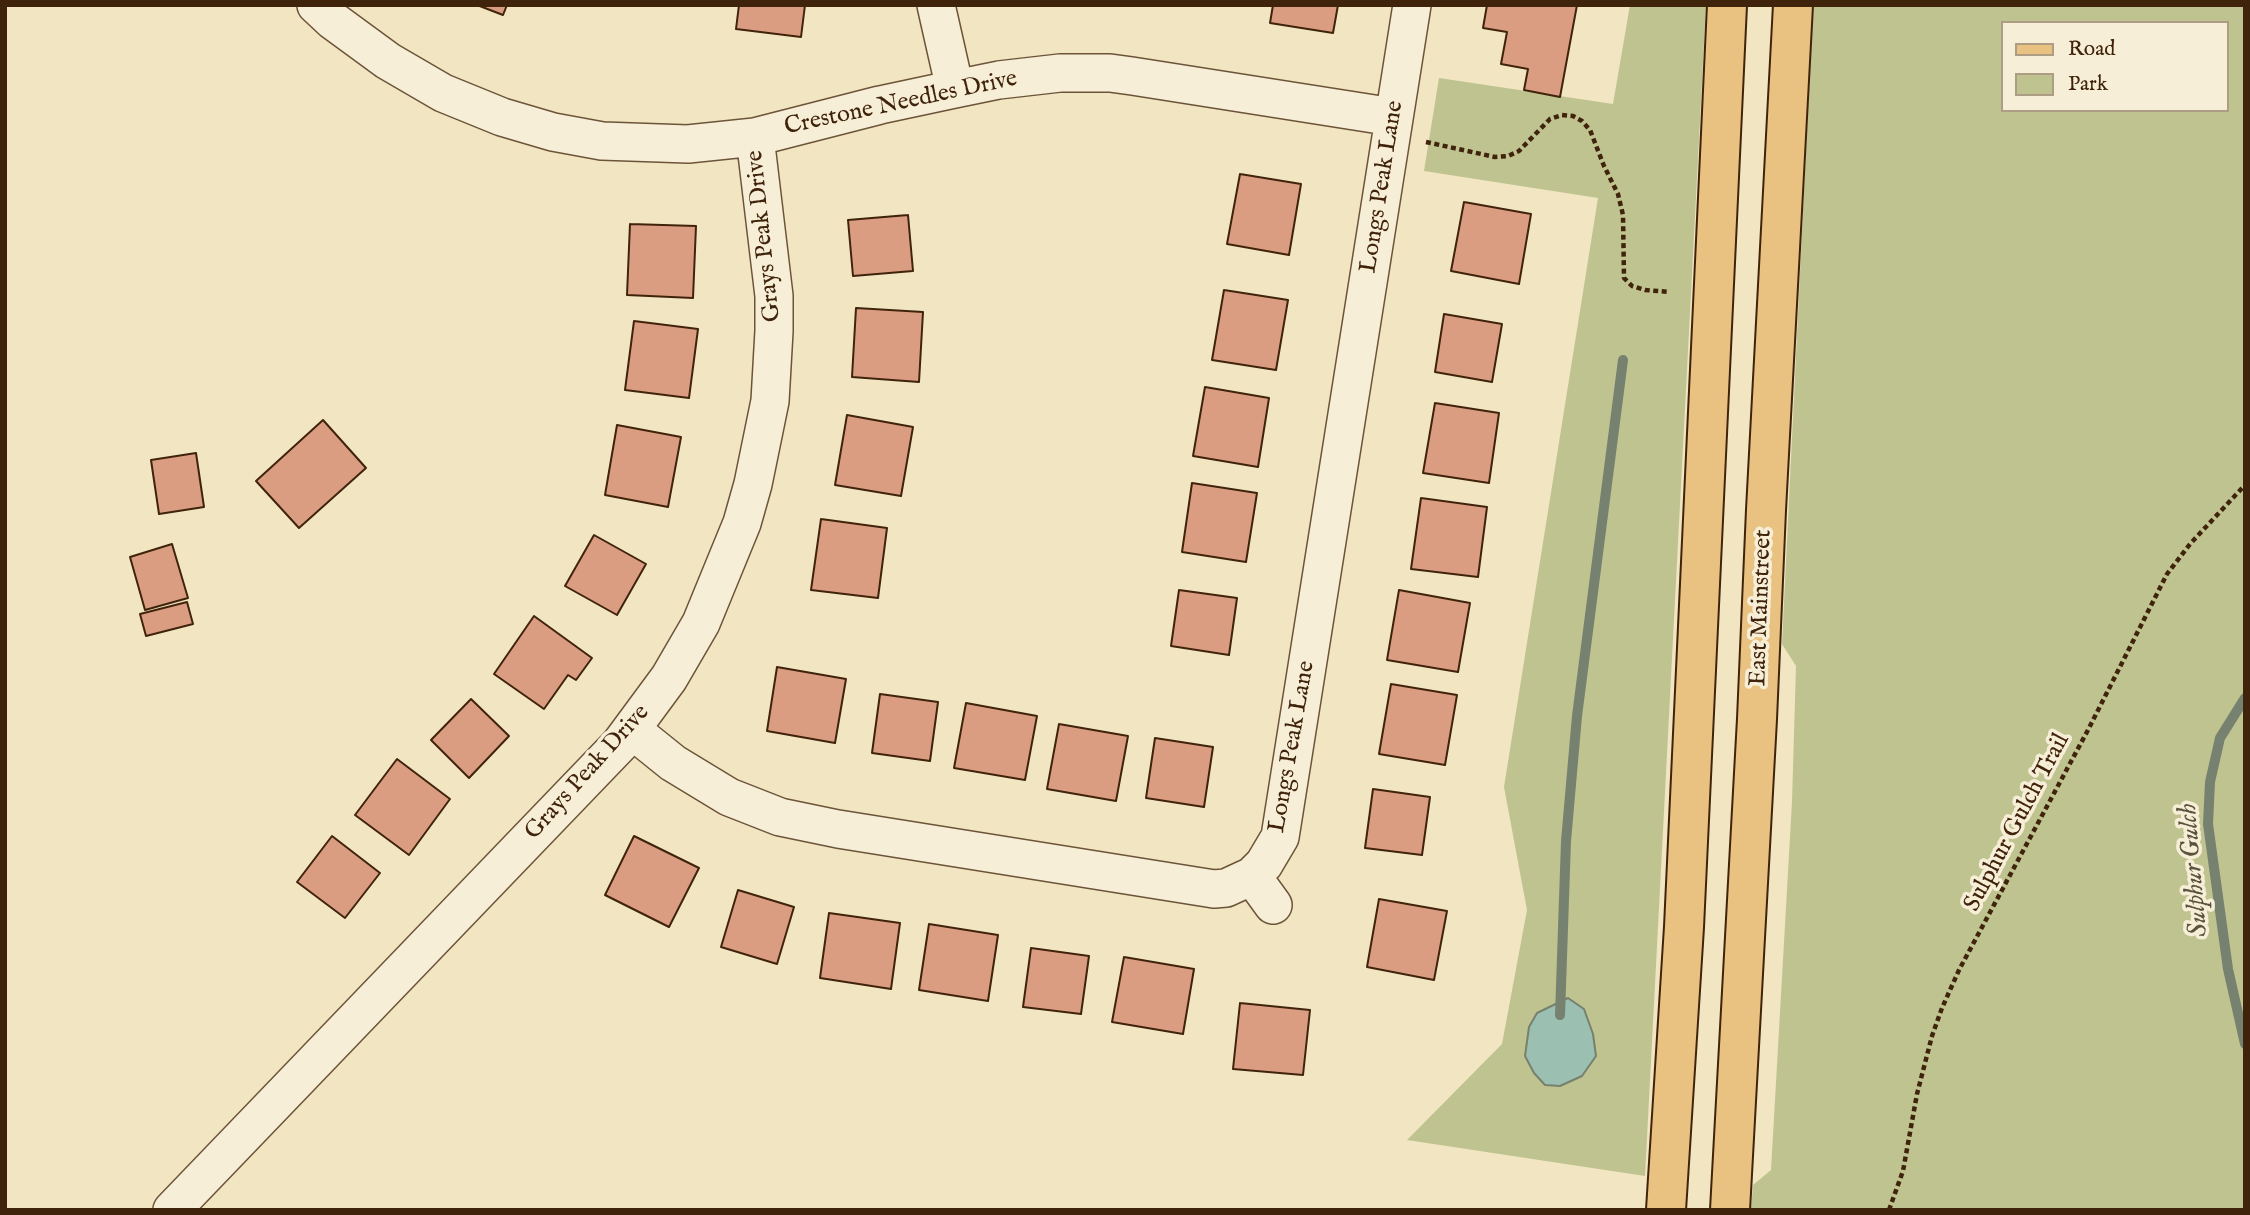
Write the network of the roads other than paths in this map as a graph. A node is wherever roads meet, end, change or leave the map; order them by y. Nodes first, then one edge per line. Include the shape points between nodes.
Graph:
1 (316, 5) edge
2 (936, 5) edge
3 (1412, 5) edge
4 (1727, 5) edge
5 (1793, 5) edge
6 (955, 89) junction
7 (1394, 117) junction
8 (755, 137) junction
9 (632, 730) junction
10 (1252, 876) junction
11 (1273, 905) dead end
12 (172, 1210) edge
13 (1666, 1210) edge
14 (1730, 1210) edge

1 - 8 street, Crestone Needles Drive via 412,76 502,117 553,132 622,143 688,144
2 - 6 street
3 - 7 street, Longs Peak Lane
4 - 13 main road via 1684,927
5 - 14 main road, East Mainstreet
6 - 7 street, Crestone Needles Drive via 1032,76 1110,73
6 - 8 street, Crestone Needles Drive
7 - 10 street, Longs Peak Lane via 1280,837
8 - 9 street, Grays Peak Drive via 774,296 773,366 764,439 742,523 717,587 669,678
9 - 10 street via 673,763 729,797 780,817 1214,889
9 - 12 street, Grays Peak Drive
10 - 11 street

